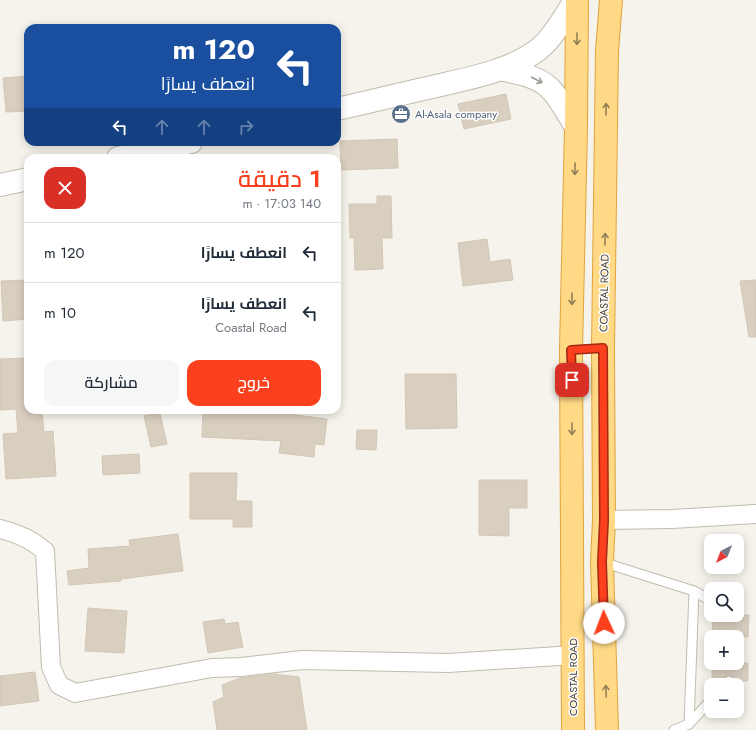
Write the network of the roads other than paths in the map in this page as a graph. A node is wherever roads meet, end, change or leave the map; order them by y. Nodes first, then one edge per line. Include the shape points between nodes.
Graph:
1 (576, 0) edge
2 (611, 0) edge
3 (500, 69) junction
4 (341, 108) edge
5 (576, 127) junction
6 (173, 146) edge
7 (136, 154) edge
8 (24, 180) edge
9 (0, 185) edge
10 (603, 348) junction
11 (571, 350) junction
12 (756, 514) edge
13 (604, 520) junction
14 (0, 529) edge
15 (602, 562) junction
16 (694, 591) junction
17 (704, 597) edge
18 (574, 655) junction
19 (704, 708) edge
20 (689, 724) junction
21 (573, 730) edge
22 (607, 730) edge
23 (674, 730) edge

1 - 3 street via 541,47 530,56
1 -> 5 highway, COASTAL ROAD
10 -> 2 highway, COASTAL ROAD via 607,59
3 - 4 street
3 -> 5 street via 530,77 547,86 554,92
5 -> 11 highway, COASTAL ROAD
6 - 7 street
8 - 9 street
10 - 11 highway
10 - 13 highway, COASTAL ROAD
11 -> 18 highway, COASTAL ROAD
12 - 13 street
13 - 15 highway, COASTAL ROAD
14 - 18 street via 17,533 45,550 51,667 59,685 76,693 212,668 302,660 448,663
15 - 16 lane
22 -> 15 highway, COASTAL ROAD
16 - 17 lane
16 - 20 lane
18 - 21 highway, COASTAL ROAD
19 - 20 lane
20 - 23 lane

